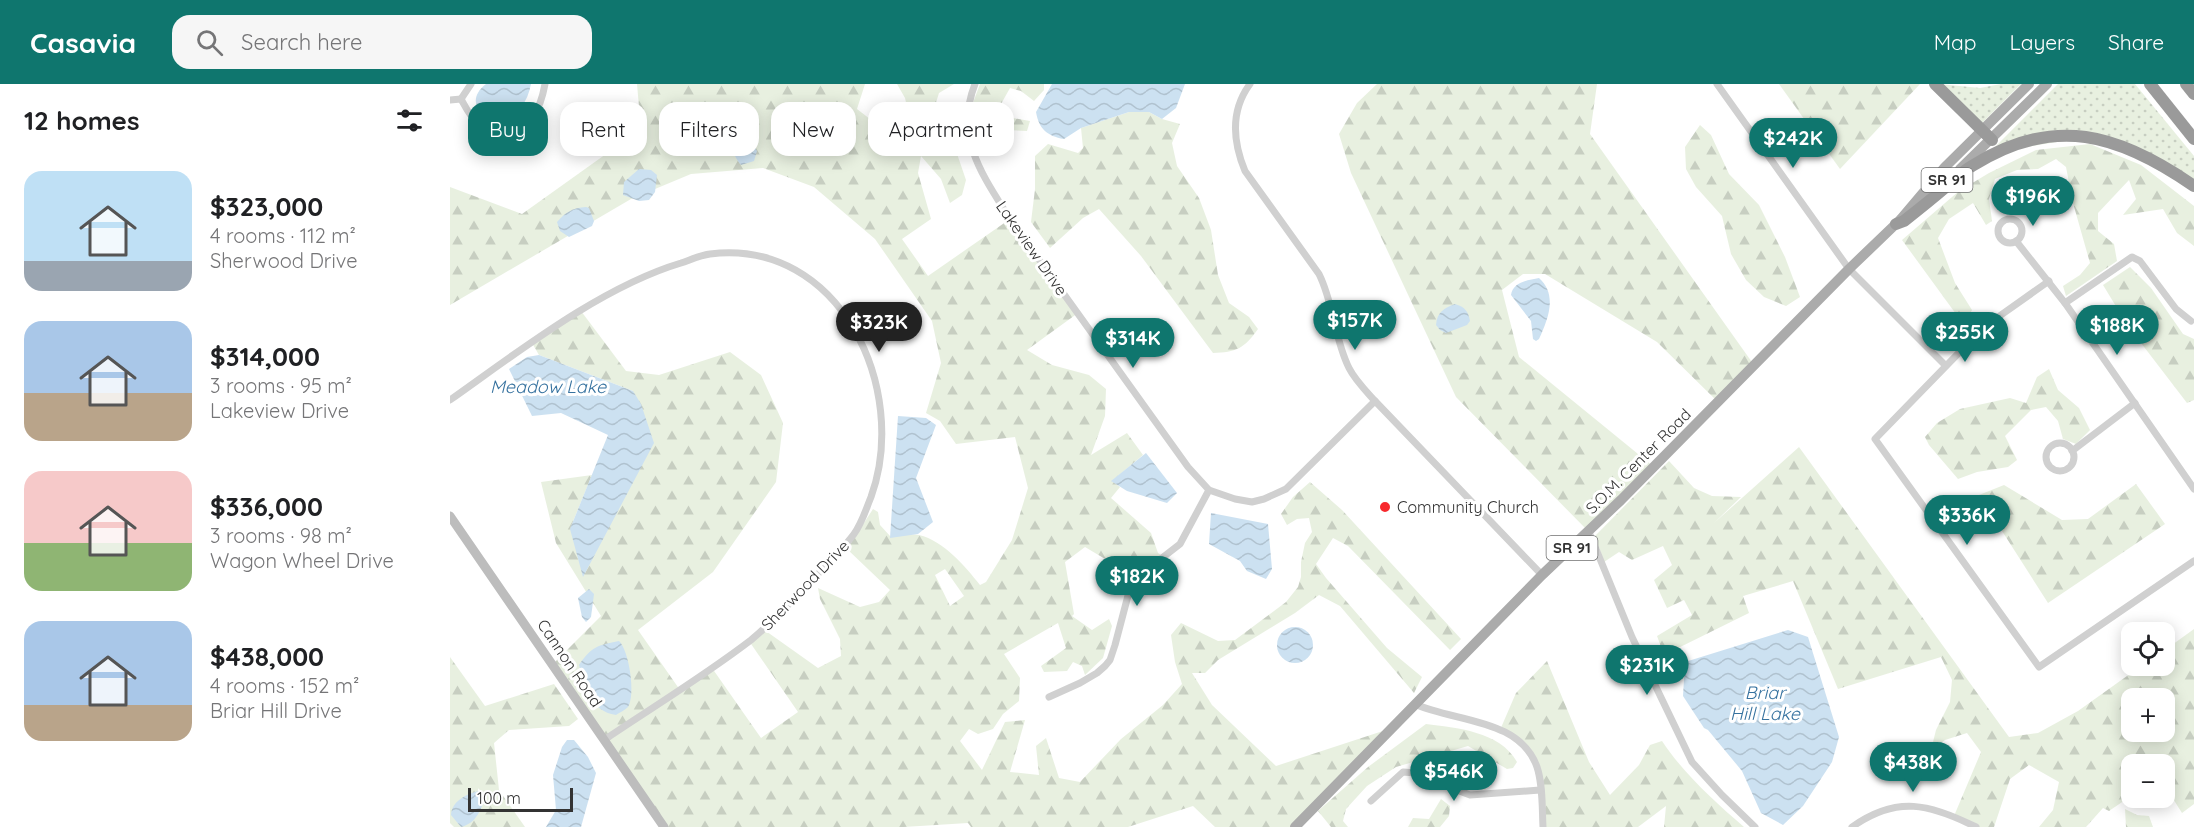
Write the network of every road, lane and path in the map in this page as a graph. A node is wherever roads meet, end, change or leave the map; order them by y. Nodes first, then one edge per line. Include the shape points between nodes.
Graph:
1 (471, 84) edge
2 (545, 84) edge
3 (975, 84) edge
4 (1250, 84) edge
5 (1718, 84) edge
6 (1935, 84) edge
7 (2029, 84) edge
8 (2047, 84) edge
9 (2150, 84) edge
10 (2186, 84) edge
11 (2194, 94) edge
12 (461, 99) junction
13 (450, 100) edge
14 (1982, 130) junction
15 (2194, 139) edge
16 (1992, 140) junction
17 (2194, 186) edge
18 (1898, 221) junction
19 (2016, 241) dead end
20 (1849, 269) junction
21 (2049, 281) junction
22 (2065, 303) junction
23 (2192, 321) dead end
24 (1945, 365) junction
25 (450, 400) edge
26 (1375, 401) junction
27 (2135, 403) junction
28 (2072, 451) junction
29 (2194, 489) edge
30 (1209, 490) junction
31 (450, 516) edge
32 (1588, 532) junction
33 (2194, 561) edge
34 (1542, 575) junction
35 (1048, 697) dead end
36 (1415, 704) junction
37 (604, 740) junction
38 (1540, 790) junction
39 (1371, 801) dead end
40 (664, 827) edge
41 (1294, 827) edge
42 (1543, 827) edge
43 (1755, 827) edge
44 (1852, 827) edge
45 (1976, 827) edge

1 - 12 street
2 - 12 street via 538,109 523,125 485,126 475,121
3 - 30 street, Lakeview Drive via 967,118 969,140 986,180 1010,219
4 - 26 street via 1236,111 1238,155 1245,171 1319,274 1350,370
5 - 20 street
6 - 14 highway
7 - 14 main road, S.O.M. Center Road / SR 91
8 - 16 main road, S.O.M. Center Road / SR 91
9 - 15 highway
10 - 11 highway
12 - 13 street
14 - 16 highway
14 - 18 main road, S.O.M. Center Road / SR 91
16 - 18 main road, S.O.M. Center Road / SR 91
17 - 18 highway via 2140,154 2100,139 2070,134 2040,137 1971,166 1904,221
18 - 20 main road, S.O.M. Center Road / SR 91
19 - 21 street
20 - 24 street
20 - 32 main road, S.O.M. Center Road / SR 91
21 - 22 street
21 - 24 street via 1984,327
22 - 23 street via 2133,257 2176,309
22 - 27 street
24 - 33 street via 1875,439 2039,667
25 - 37 street, Sherwood Drive via 617,290 654,271 709,254 759,257 806,277 840,308 861,340 879,391 882,422 875,484 855,532 753,638
26 - 30 street via 1286,489 1252,502
26 - 34 street
27 - 28 street
27 - 29 street
28 - 28 street via 2066,444 2056,443 2049,448 2046,461 2056,470 2065,470 2072,464
30 - 35 street via 1180,544 1130,588 1115,645 1105,666
31 - 37 main road, Cannon Road
32 - 34 main road, S.O.M. Center Road / SR 91
32 - 43 street via 1632,637 1692,762
34 - 36 main road, S.O.M. Center Road / SR 91
36 - 38 street via 1509,734 1537,767
36 - 41 main road, S.O.M. Center Road / SR 91
37 - 40 main road, Cannon Road
38 - 39 street via 1470,795 1429,774 1403,772
38 - 42 street
44 - 45 street via 1893,807 1915,805 1934,808

